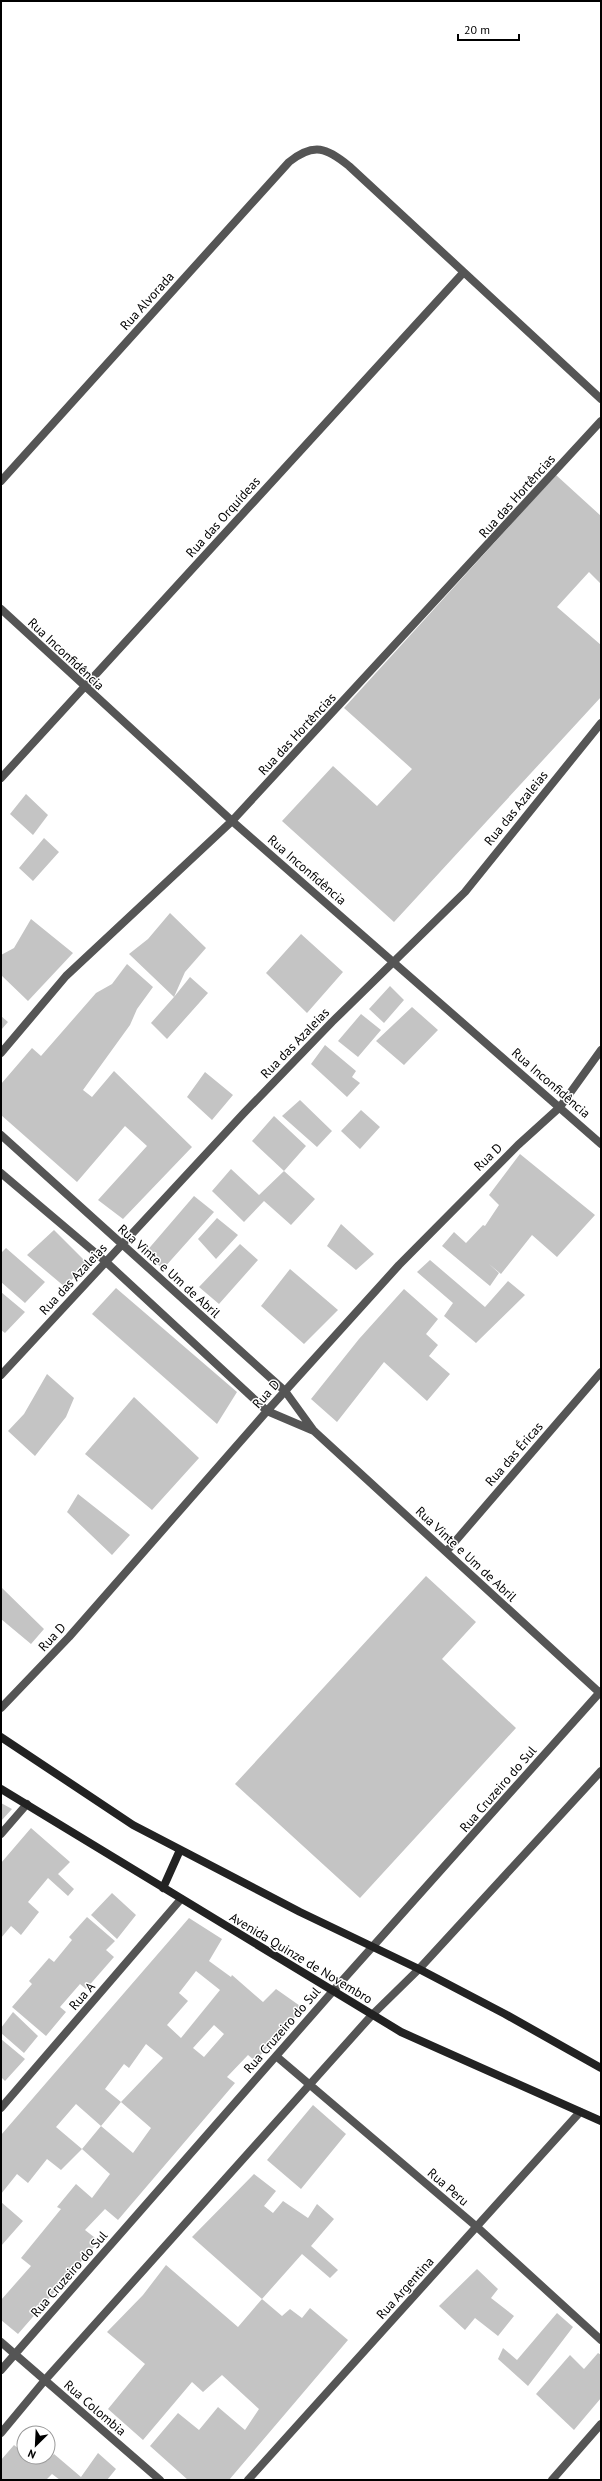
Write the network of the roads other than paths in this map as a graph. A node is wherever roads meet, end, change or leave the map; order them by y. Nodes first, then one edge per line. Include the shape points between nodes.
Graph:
1 (463, 273) junction
2 (601, 399) edge
3 (601, 421) edge
4 (1, 481) edge
5 (1, 609) edge
6 (84, 687) junction
7 (601, 723) edge
8 (1, 778) edge
9 (232, 821) junction
10 (393, 963) junction
11 (601, 1050) edge
12 (1, 1053) edge
13 (560, 1107) junction
14 (1, 1135) edge
15 (601, 1144) edge
16 (1, 1173) edge
17 (121, 1244) junction
18 (105, 1261) junction
19 (601, 1372) edge
20 (1, 1375) edge
21 (285, 1391) junction
22 (267, 1411) junction
23 (314, 1432) junction
24 (446, 1552) junction
25 (600, 1693) edge
26 (1, 1708) edge
27 (1, 1737) edge
28 (601, 1771) edge
29 (1, 1789) edge
30 (28, 1804) junction
31 (1, 1834) edge
32 (180, 1850) junction
33 (163, 1888) junction
34 (181, 1899) junction
35 (373, 1948) junction
36 (419, 1969) junction
37 (333, 1991) junction
38 (372, 2015) junction
39 (276, 2056) junction
40 (601, 2068) edge
41 (310, 2084) junction
42 (1, 2108) edge
43 (580, 2112) junction
44 (601, 2121) edge
45 (477, 2227) junction
46 (601, 2340) edge
47 (1, 2342) edge
48 (15, 2354) junction
49 (1, 2370) edge
50 (45, 2380) junction
51 (601, 2424) edge
52 (1, 2433) edge
53 (160, 2480) edge
54 (248, 2480) edge
55 (552, 2480) edge

1 - 2 street
1 - 4 street, Rua Alvorada via 350,166 327,151 318,149 301,154 289,162
1 - 6 street, Rua das Orquídeas
3 - 9 street, Rua das Hortências
5 - 6 street, Rua Inconfidência
6 - 8 street, Rua das Orquídeas
6 - 9 street, Rua Inconfidência
7 - 10 street, Rua das Azaleias via 465,892
9 - 10 street, Rua Inconfidência
9 - 12 street, Rua das Hortências via 66,976
10 - 13 street, Rua Inconfidência
10 - 17 street, Rua das Azaleias via 242,1114
11 - 13 street, Rua D
13 - 15 street, Rua Inconfidência
13 - 21 street, Rua D via 518,1144 399,1265
14 - 17 street, Rua Vinte e Um de Abril
16 - 18 street, Rua Vinte e Um de Abril
17 - 18 street, Rua das Azaleias
17 - 21 street, Rua Vinte e Um de Abril
18 - 20 street, Rua das Azaleias
18 - 22 street, Rua Vinte e Um de Abril
19 - 24 street, Rua das Éricas
21 - 22 street, Rua D
21 - 23 street, Rua Vinte e Um de Abril
22 - 23 street, Rua Vinte e Um de Abril
22 - 26 street, Rua D via 69,1637
23 - 24 street, Rua Vinte e Um de Abril
24 - 25 street, Rua Vinte e Um de Abril
25 - 35 street, Rua Cruzeiro do Sul
27 - 32 main road via 133,1825
28 - 36 street
29 - 30 main road, Avenida Quinze de Novembro
30 - 31 street
30 - 33 main road, Avenida Quinze de Novembro
32 - 33 main road
32 - 35 main road
33 - 34 main road, Avenida Quinze de Novembro
34 - 37 main road, Avenida Quinze de Novembro
34 - 42 street, Rua A
35 - 36 main road
35 - 37 street, Rua Cruzeiro do Sul
36 - 38 street
36 - 40 main road
37 - 38 main road, Avenida Quinze de Novembro
37 - 39 street, Rua Cruzeiro do Sul
38 - 41 street
38 - 43 main road, Avenida Quinze de Novembro via 402,2032
39 - 41 street, Rua Peru
39 - 48 street, Rua Cruzeiro do Sul
41 - 45 street, Rua Peru
41 - 50 street
43 - 44 main road, Avenida Quinze de Novembro
43 - 45 street, Rua Argentina
45 - 46 street, Rua Peru
45 - 54 street, Rua Argentina
47 - 48 street, Rua Colombia
48 - 49 street, Rua Cruzeiro do Sul
48 - 50 street, Rua Colombia
50 - 52 street
50 - 53 street, Rua Colombia
51 - 55 street

